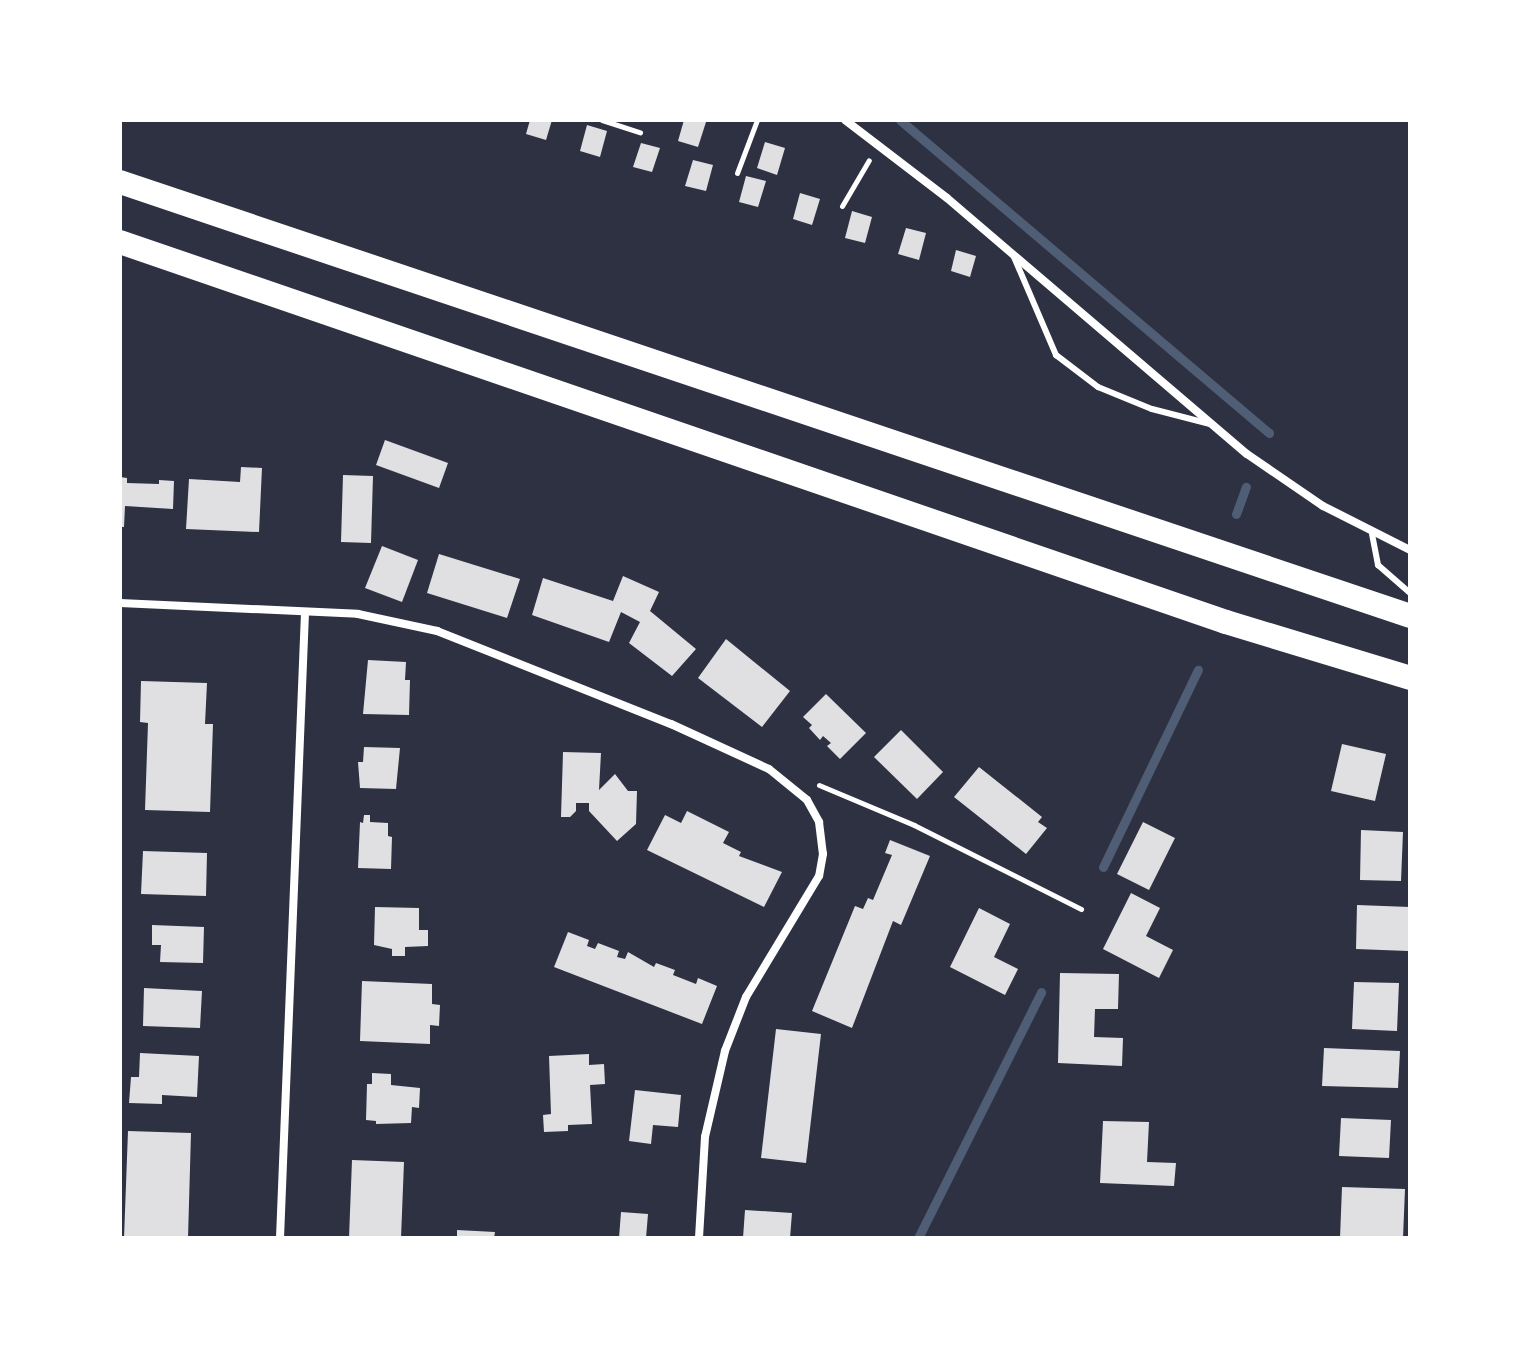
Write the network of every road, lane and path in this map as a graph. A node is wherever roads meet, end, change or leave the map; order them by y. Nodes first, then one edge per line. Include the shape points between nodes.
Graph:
1 (602, 120) edge
2 (757, 120) edge
3 (845, 120) edge
4 (640, 132) dead end
5 (878, 145) junction
6 (737, 173) dead end
7 (120, 182) edge
8 (842, 206) dead end
9 (120, 242) edge
10 (1012, 253) junction
11 (1213, 424) junction
12 (1372, 534) junction
13 (1410, 550) edge
14 (1410, 593) edge
15 (120, 603) edge
16 (305, 612) junction
17 (1410, 616) edge
18 (1410, 678) edge
19 (790, 783) junction
20 (1081, 909) dead end
21 (280, 1238) edge
22 (699, 1238) edge

1 - 4 path
2 - 6 path
3 - 5 street
5 - 8 path
5 - 10 street
7 - 17 highway
9 - 18 highway via 1226,622
10 - 11 street
10 - 11 lane via 1056,355 1098,387 1152,409
11 - 12 street via 1282,479
12 - 13 street
12 - 14 lane via 1378,565
15 - 16 street
16 - 19 street via 358,614 473,643 671,724
16 - 21 street
19 - 20 path via 822,785
19 - 22 street via 819,822 819,876 746,997 725,1051 705,1137

